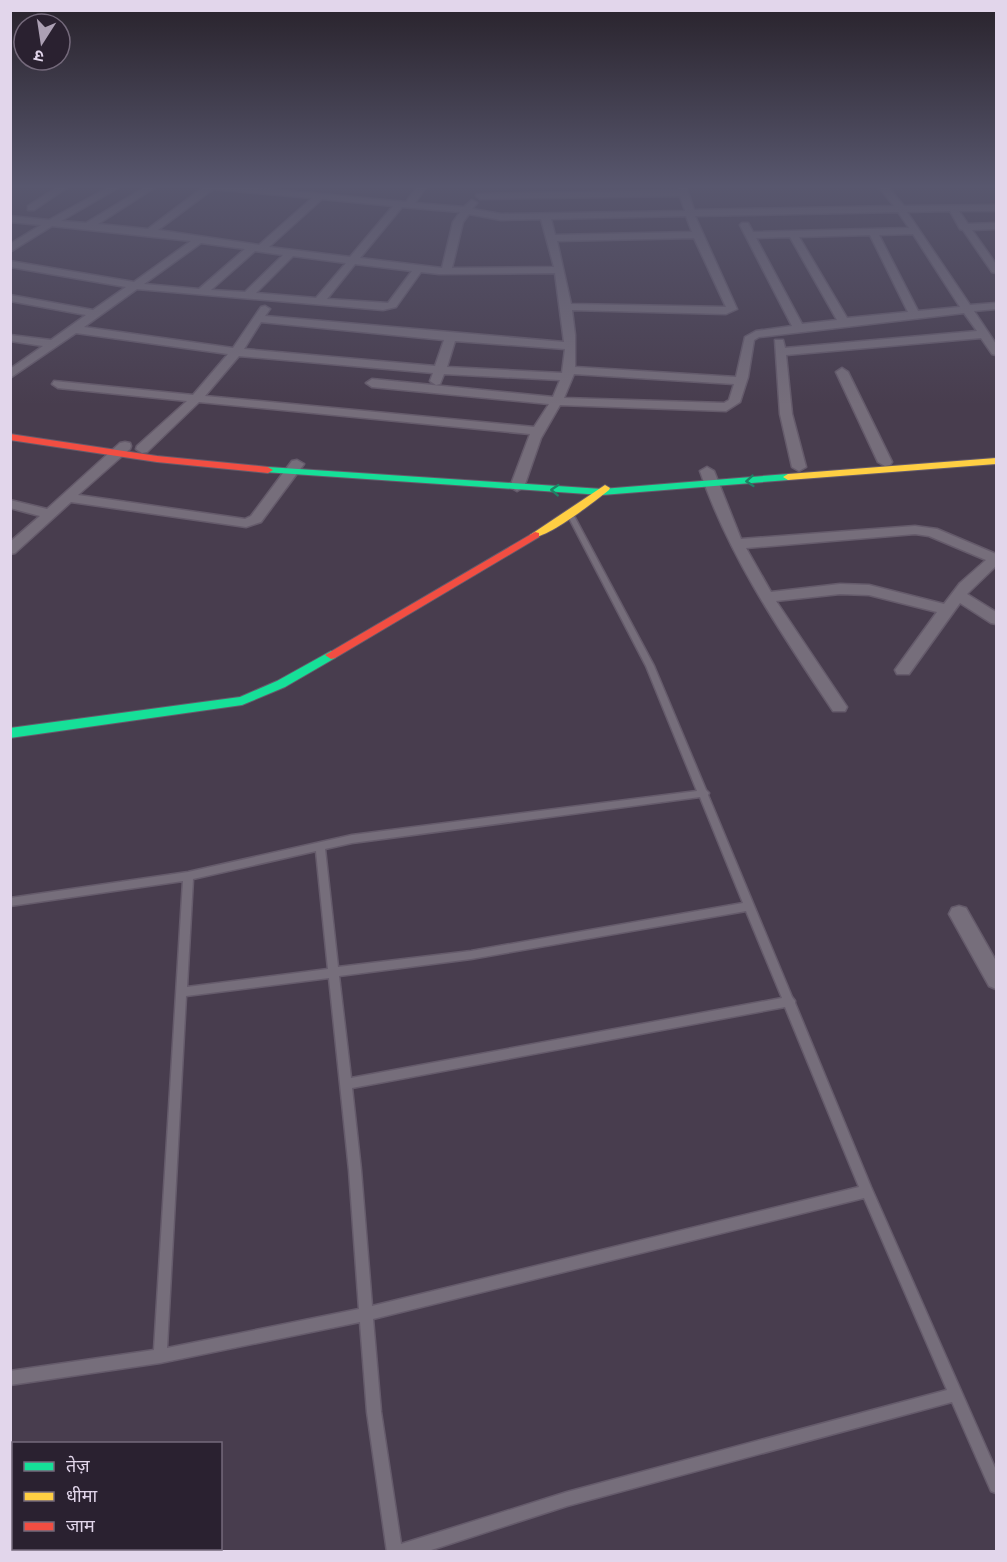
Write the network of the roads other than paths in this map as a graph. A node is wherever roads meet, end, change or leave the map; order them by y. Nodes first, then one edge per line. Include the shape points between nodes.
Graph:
1 (173, 259) edge
2 (243, 259) edge
3 (285, 259) edge
4 (336, 259) edge
5 (449, 259) edge
6 (557, 259) edge
7 (709, 259) edge
8 (762, 259) edge
9 (807, 259) edge
10 (887, 259) edge
11 (934, 259) edge
12 (352, 261) junction
13 (10, 264) edge
14 (419, 268) junction
15 (559, 270) junction
16 (446, 271) junction
17 (136, 286) junction
18 (202, 292) junction
19 (247, 296) junction
20 (10, 298) edge
21 (273, 299) junction
22 (318, 303) junction
23 (996, 306) edge
24 (567, 307) junction
25 (968, 309) junction
26 (96, 314) junction
27 (915, 315) junction
28 (259, 319) junction
29 (844, 322) junction
30 (798, 327) junction
31 (74, 329) junction
32 (777, 330) junction
33 (985, 334) junction
34 (451, 337) junction
35 (10, 338) edge
36 (54, 344) junction
37 (569, 346) junction
38 (237, 352) junction
39 (780, 352) junction
40 (996, 352) edge
41 (440, 370) junction
42 (842, 372) dead end
43 (568, 374) junction
44 (10, 375) edge
45 (741, 381) junction
46 (58, 384) dead end
47 (372, 384) dead end
48 (433, 389) junction
49 (197, 398) junction
50 (557, 401) junction
51 (10, 429) edge
52 (538, 431) junction
53 (10, 437) edge
54 (142, 448) junction
55 (122, 450) junction
56 (996, 451) edge
57 (996, 461) edge
58 (885, 462) junction
59 (799, 467) junction
60 (295, 468) junction
61 (648, 474) dead end
62 (709, 478) junction
63 (519, 482) junction
64 (602, 492) junction
65 (68, 498) junction
66 (10, 504) edge
67 (50, 514) junction
68 (570, 514) junction
69 (14, 543) edge
70 (736, 544) junction
71 (996, 559) edge
72 (958, 595) junction
73 (767, 597) junction
74 (948, 610) junction
75 (996, 619) edge
76 (903, 670) dead end
77 (840, 707) dead end
78 (10, 734) edge
79 (704, 793) junction
80 (320, 847) junction
81 (188, 876) junction
82 (10, 902) edge
83 (750, 906) junction
84 (959, 914) dead end
85 (334, 974) junction
86 (996, 980) edge
87 (182, 992) junction
88 (789, 1001) junction
89 (346, 1084) junction
90 (867, 1191) junction
91 (367, 1314) junction
92 (160, 1356) junction
93 (10, 1378) edge
94 (956, 1394) junction
95 (996, 1486) edge
96 (394, 1551) edge
97 (400, 1551) edge

1 - 17 street
2 - 18 street
3 - 19 street
4 - 12 street
5 - 16 street
6 - 15 street
7 - 24 street via 730,310
8 - 30 street
9 - 29 street
10 - 27 street
11 - 25 street
12 - 14 street
12 - 22 street
13 - 17 street
14 - 16 street
14 - 22 street via 387,307
15 - 16 street
15 - 24 street
17 - 18 street
17 - 26 street
18 - 19 street
19 - 21 street
20 - 26 street
21 - 22 street
21 - 28 street
23 - 25 street
24 - 37 street
25 - 27 street
25 - 33 street
26 - 31 street
27 - 29 street
28 - 34 street
28 - 38 street
29 - 30 street
30 - 32 street
31 - 36 street
31 - 38 street
32 - 39 street
32 - 45 street via 749,339
33 - 39 street
33 - 40 street
34 - 37 street
34 - 41 street
35 - 36 street
36 - 44 street
37 - 43 street
38 - 41 street
38 - 49 street
39 - 59 street via 786,414
41 - 43 street
41 - 48 street
42 - 58 street
43 - 45 street
43 - 50 street
45 - 50 street via 734,402 726,407
46 - 49 street
47 - 48 street
48 - 50 street
49 - 52 street
49 - 54 street
50 - 52 street
51 - 55 street
52 - 63 street
53 - 55 street
54 - 55 street
54 - 60 street
55 - 60 street
55 - 65 street
56 - 58 street
57 -> 62 street
58 - 59 street
59 - 62 street
60 - 63 street
60 - 65 street via 256,519 246,523
61 - 62 street
62 - 64 street
62 - 70 street
64 -> 63 street
63 - 64 street via 613,476
64 - 68 street
65 - 67 street
66 - 67 street
67 - 69 street
68 - 78 street via 281,684 242,701
68 - 79 lane via 650,666
70 - 71 street via 924,530
70 - 73 street
71 - 72 street
72 - 74 street
72 - 75 street
73 - 74 street via 869,590
73 - 77 street
74 - 76 street
79 - 80 lane via 352,839
79 - 83 lane
80 - 81 lane
80 - 85 lane
81 - 82 lane
81 - 87 lane
83 - 85 lane via 471,955
83 - 88 lane
84 - 86 street
85 - 87 lane
85 - 89 lane
87 - 92 lane
88 - 89 lane
88 - 90 lane
89 - 91 lane
90 - 91 lane
90 - 94 lane
91 - 92 lane
91 - 96 lane via 374,1412
92 - 93 lane
94 - 95 lane
94 - 97 lane via 567,1499

